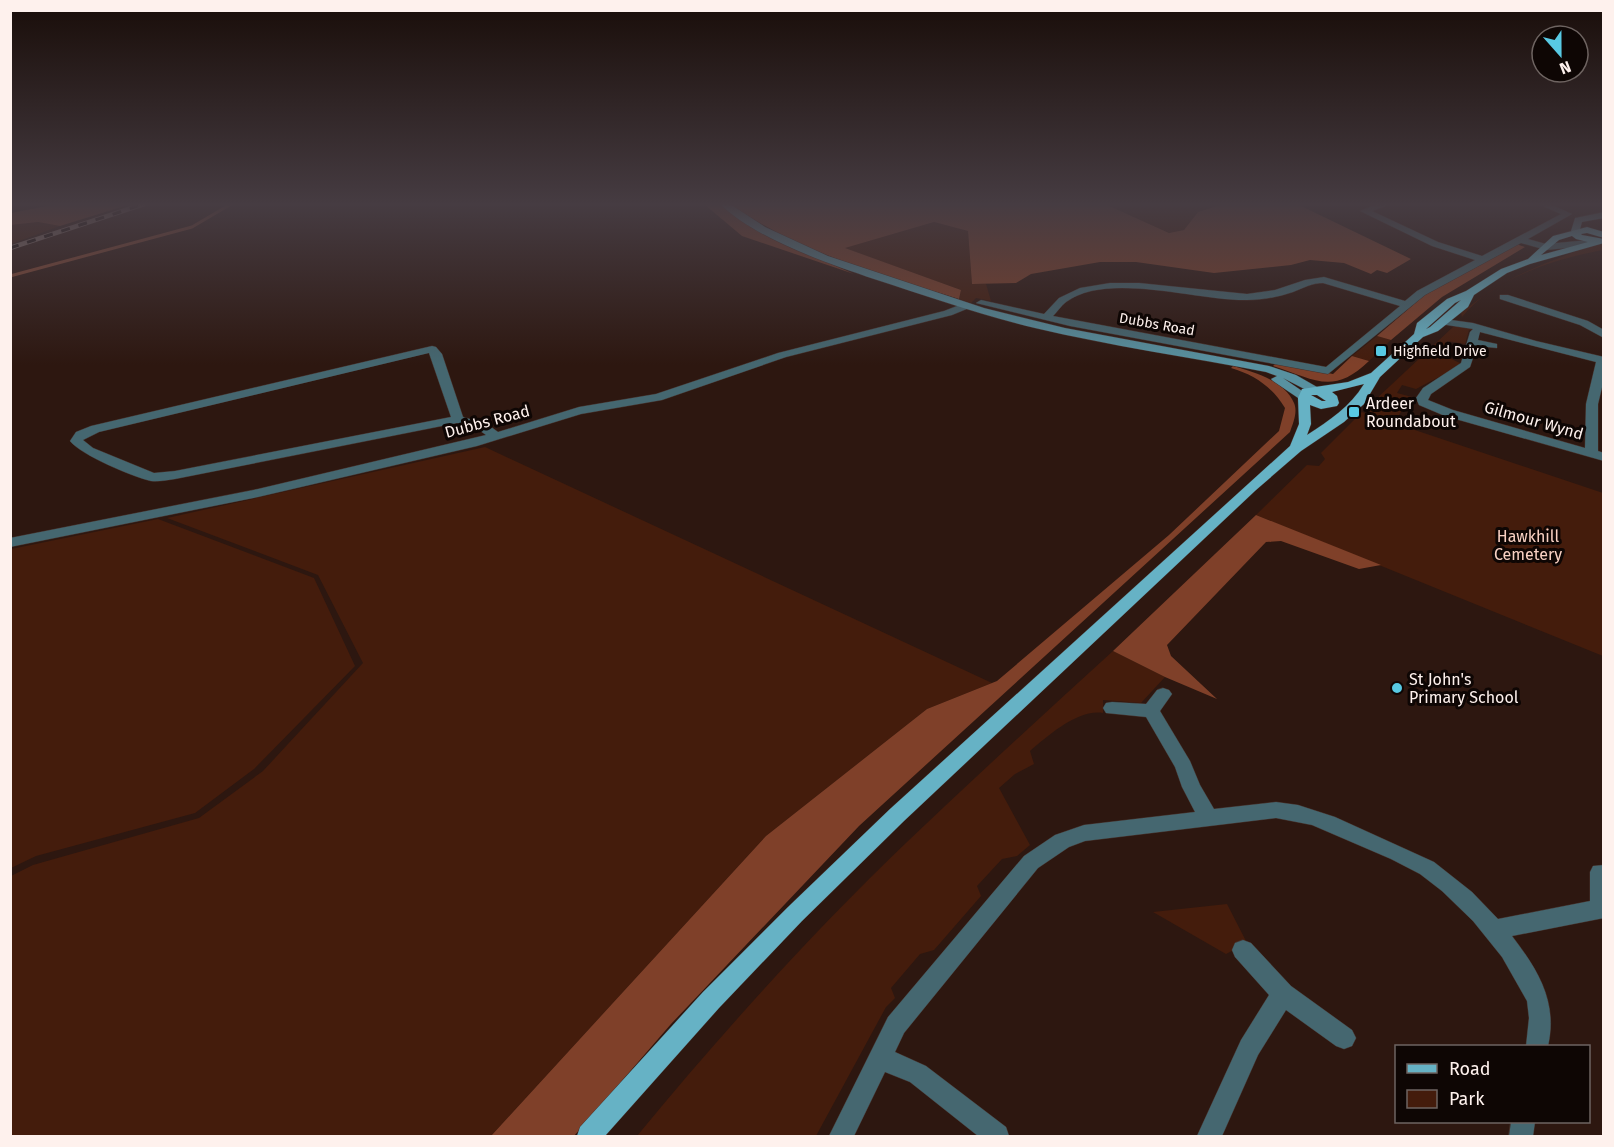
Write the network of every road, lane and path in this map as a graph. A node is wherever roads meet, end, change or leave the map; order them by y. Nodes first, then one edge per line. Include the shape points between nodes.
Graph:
1 (827, 258) edge
2 (1476, 258) edge
3 (1483, 258) edge
4 (1533, 258) edge
5 (1541, 258) edge
6 (1480, 259) junction
7 (1527, 262) junction
8 (1470, 293) junction
9 (1504, 297) dead end
10 (981, 303) dead end
11 (1405, 304) junction
12 (965, 306) junction
13 (1455, 313) junction
14 (1046, 318) junction
15 (1444, 322) junction
16 (1474, 333) junction
17 (1419, 335) junction
18 (1604, 335) edge
19 (1493, 346) dead end
20 (1603, 358) edge
21 (1241, 363) junction
22 (1375, 375) junction
23 (1366, 390) junction
24 (1317, 391) junction
25 (1304, 398) junction
26 (1332, 402) junction
27 (458, 419) junction
28 (1316, 434) junction
29 (497, 437) junction
30 (1296, 448) junction
31 (1591, 454) junction
32 (1604, 457) edge
33 (10, 543) edge
34 (1163, 694) dead end
35 (1112, 708) dead end
36 (1151, 711) junction
37 (1209, 818) junction
38 (1600, 872) dead end
39 (1602, 909) edge
40 (1493, 930) junction
41 (1243, 950) dead end
42 (1283, 994) junction
43 (1344, 1038) dead end
44 (1537, 1045) edge
45 (880, 1059) junction
46 (627, 1094) junction
47 (590, 1137) edge
48 (604, 1137) edge
49 (841, 1137) edge
50 (997, 1137) edge
51 (1209, 1137) edge

1 - 12 main road
2 - 6 street
3 - 6 street
4 - 7 main road
5 - 7 main road
6 - 11 street
7 - 8 main road
8 - 13 main road
8 - 17 main road via 1451,301 1421,325
9 - 18 street via 1584,323
10 - 14 street, Dubbs Road
11 - 14 street via 1324,280 1311,280 1276,293 1235,297 1116,286 1083,291 1061,300
11 - 14 street, Dubbs Road via 1328,371
12 - 21 main road via 1036,325
12 - 29 street, Dubbs Road via 782,355 658,397 579,411
13 - 15 main road
13 - 16 street, Gilmour Wynd
15 - 16 street, Gilmour Wynd
15 - 17 main road
16 - 19 street
16 - 20 street, Gilmour Wynd
16 - 31 street, Gilmour Wynd via 1466,365 1427,391 1423,402
17 - 22 main road
20 - 31 street, Gilmour Wynd via 1592,404
21 - 24 main road via 1281,373
21 - 25 main road via 1275,378
22 - 23 main road
22 - 24 main road via 1351,385
23 - 26 main road
23 - 28 main road via 1340,419
24 - 25 main road via 1306,392
24 - 26 main road via 1327,394
25 - 26 main road via 1316,404
25 - 30 main road via 1305,424
26 - 28 main road
27 - 27 street via 175,476 153,477 88,451 76,441 95,429 432,349
27 - 29 street via 483,427
28 - 30 main road
29 - 33 street, Dubbs Road
30 - 46 main road via 872,840 711,1000
31 - 32 street, Gilmour Wynd
34 - 36 street
35 - 36 street
36 - 37 street
37 - 40 street via 1276,810 1319,818 1437,874
37 - 45 street via 1084,833 1046,850 1031,862 896,1025
38 - 39 street
39 - 40 street
40 - 44 street via 1526,976 1539,1003 1542,1023
41 - 42 street
42 - 43 street
42 - 51 street via 1249,1047
45 - 49 street
45 - 50 street via 918,1074
46 - 47 main road
46 - 48 main road

